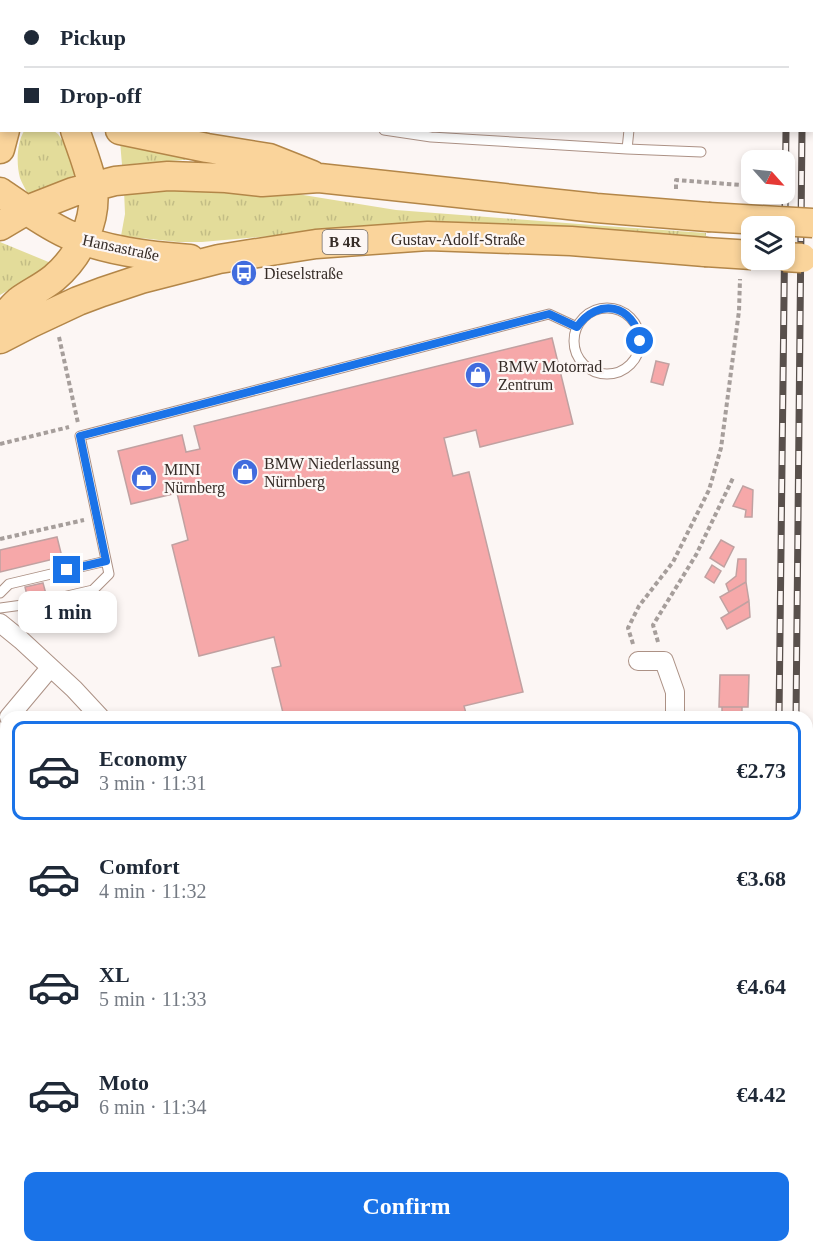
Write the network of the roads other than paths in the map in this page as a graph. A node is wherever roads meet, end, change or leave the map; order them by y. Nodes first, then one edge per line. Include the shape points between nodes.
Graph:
1 (4, 132) edge
2 (76, 132) edge
3 (130, 132) edge
4 (397, 132) edge
5 (629, 132) edge
6 (0, 149) edge
7 (627, 149) junction
8 (701, 152) dead end
9 (319, 177) junction
10 (92, 186) junction
11 (0, 192) edge
12 (27, 210) junction
13 (813, 223) edge
14 (0, 226) edge
15 (83, 240) junction
16 (795, 258) edge
17 (219, 259) junction
18 (813, 259) edge
19 (741, 263) edge
20 (0, 321) edge
21 (577, 327) junction
22 (0, 339) edge
23 (106, 561) junction
24 (0, 593) edge
25 (0, 608) edge
26 (0, 623) edge
27 (638, 661) dead end
28 (50, 668) junction
29 (14, 711) edge
30 (94, 711) edge
31 (675, 711) edge

1 - 6 main road
2 - 10 main road
3 - 9 main road via 269,158
4 - 7 lane
5 - 7 lane
7 - 8 lane
9 - 10 main road via 262,182 168,176
9 - 13 main road, bridge via 596,208
10 - 12 main road
10 - 15 main road via 93,202
11 - 12 main road, Hansastraße
12 - 14 main road
12 - 15 main road, Hansastraße
15 - 17 main road, Hansastraße via 144,254
15 - 20 main road via 56,277 19,302
16 - 18 main road, bridge
17 - 19 main road, Gustav-Adolf-Straße / B 4R, bridge via 316,244 428,236 571,241 705,252
17 - 22 main road, Gustav-Adolf-Straße / B 4R via 102,291
21 - 21 lane via 592,312 603,308 624,313 638,330 640,341 633,362 615,373 594,372 585,366 575,348
21 - 23 lane via 549,314 80,436
23 - 24 lane via 9,584
23 - 25 lane via 109,574 93,590
26 - 28 street
27 - 31 street via 664,661 675,692
28 - 29 street
28 - 30 street

